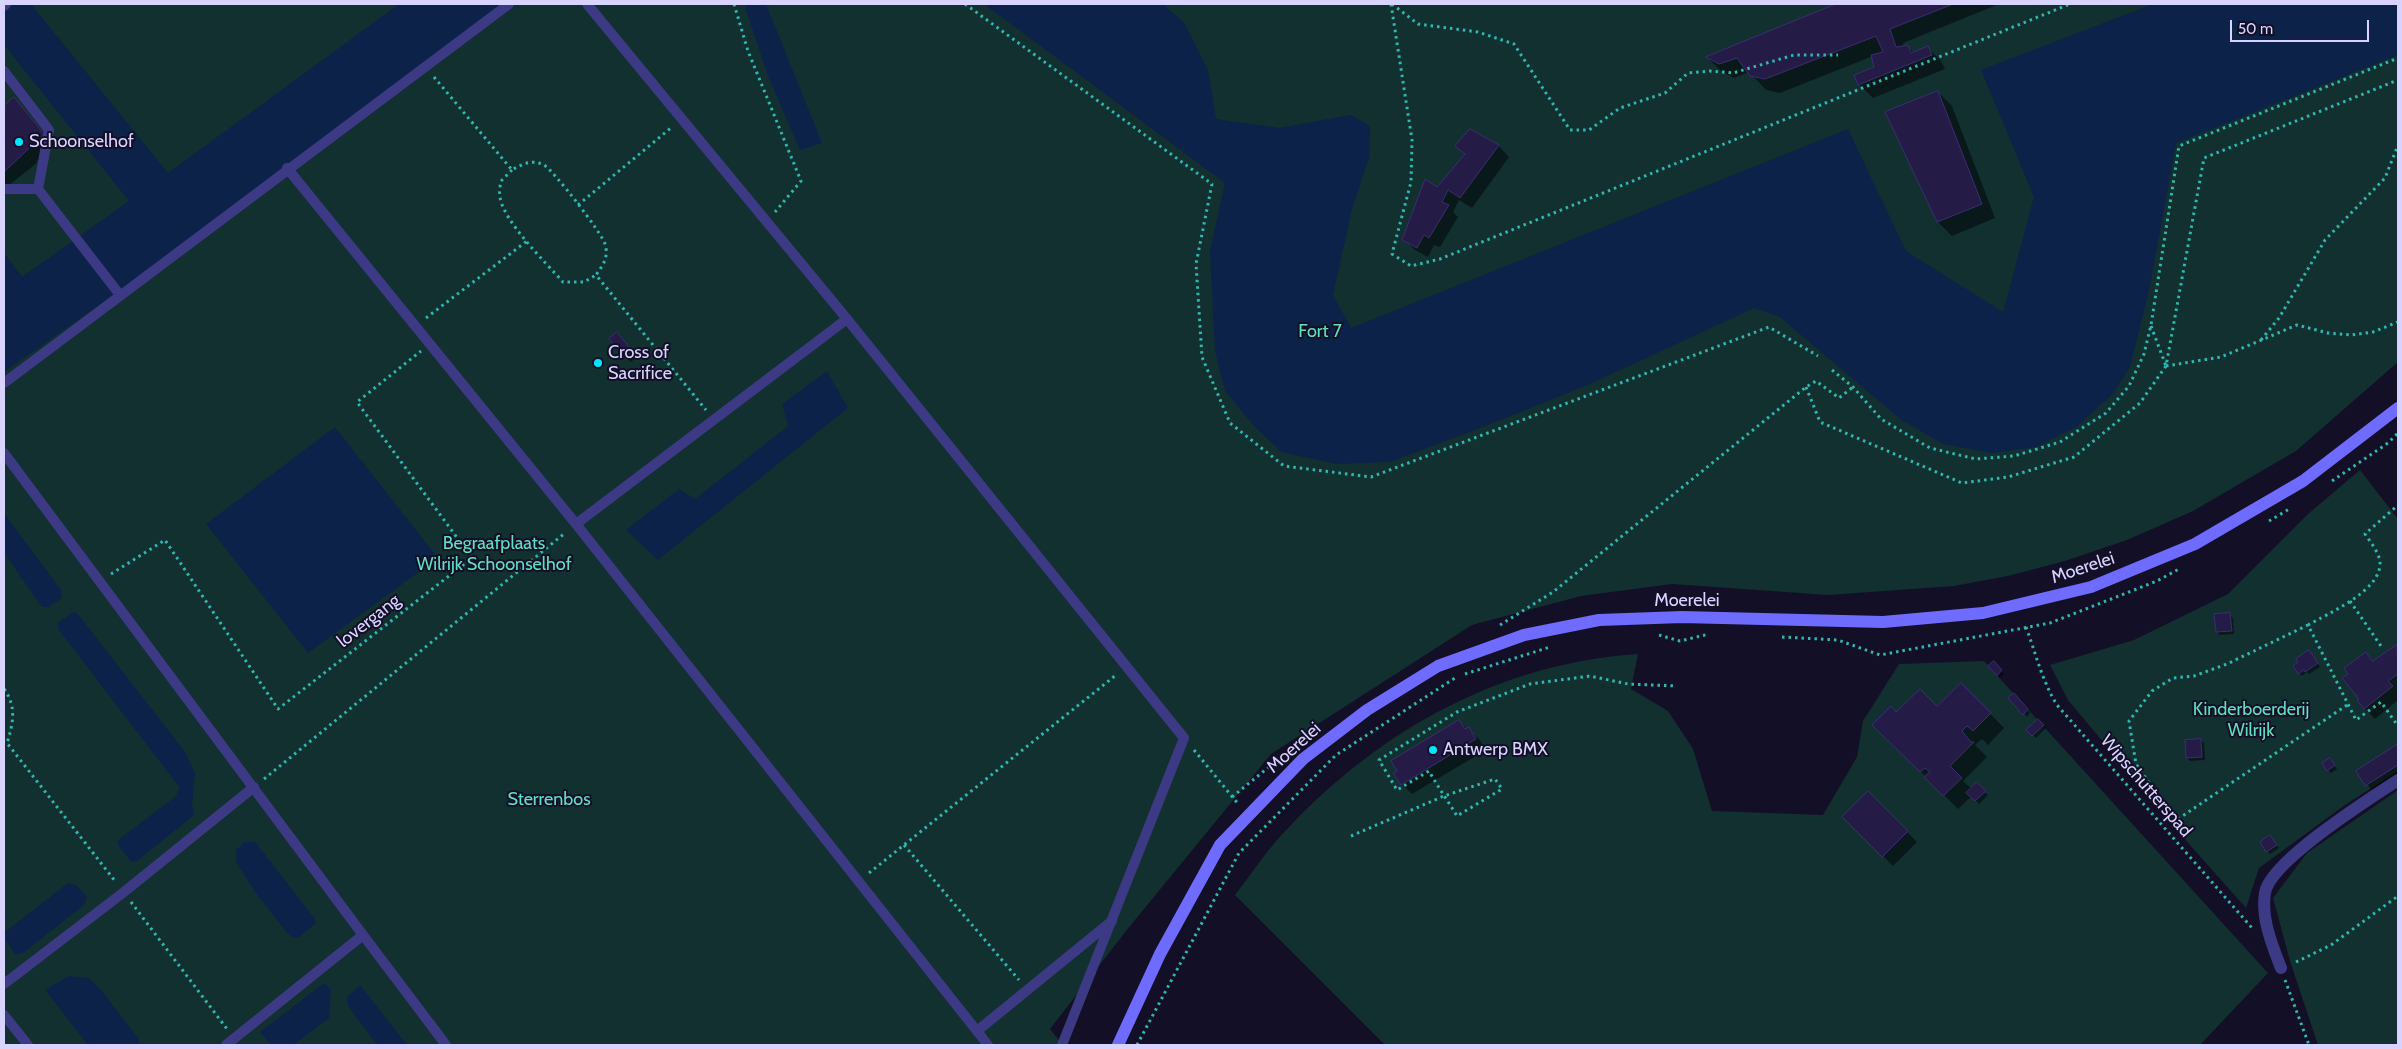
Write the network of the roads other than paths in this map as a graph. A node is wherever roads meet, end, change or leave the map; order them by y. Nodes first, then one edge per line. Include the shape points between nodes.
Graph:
1 (509, 4) edge
2 (588, 4) edge
3 (4, 71) edge
4 (287, 168) junction
5 (4, 189) edge
6 (38, 189) junction
7 (120, 295) junction
8 (847, 319) junction
9 (4, 383) edge
10 (2398, 408) edge
11 (4, 453) edge
12 (576, 524) junction
13 (2398, 780) edge
14 (254, 787) junction
15 (1113, 920) junction
16 (363, 935) junction
17 (2281, 968) road end
18 (4, 984) edge
19 (4, 1015) edge
20 (977, 1031) junction
21 (230, 1042) edge
22 (28, 1045) edge
23 (446, 1045) edge
24 (988, 1045) edge
25 (1062, 1045) edge
26 (1118, 1045) edge

1 - 4 lane
2 - 8 lane
3 - 6 lane via 49,130
4 - 7 lane
4 - 12 lane
5 - 6 lane
6 - 7 lane
7 - 9 lane
8 - 12 lane
8 - 15 lane via 1184,738
10 - 26 street, Moerelei via 2303,481 2195,544 2091,587 1984,613 1892,621 1682,617 1599,620 1524,635 1438,666 1367,710 1303,759 1220,844 1160,954
11 - 14 lane
12 - 20 lane
13 - 17 street via 2279,868 2265,891 2264,910
14 - 16 lane
14 - 18 lane
15 - 20 lane
15 - 25 lane
16 - 21 lane
16 - 23 lane
19 - 22 lane
20 - 24 lane

